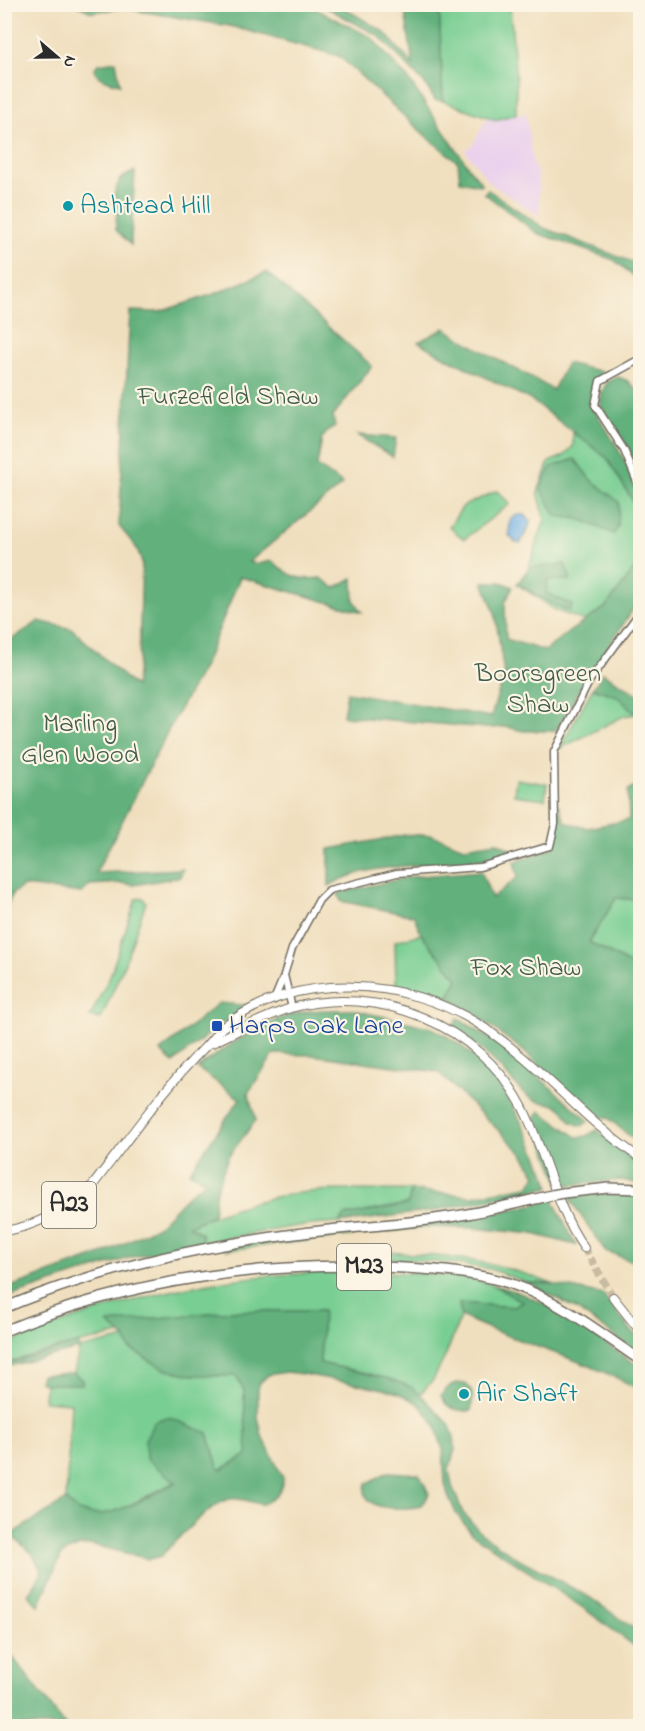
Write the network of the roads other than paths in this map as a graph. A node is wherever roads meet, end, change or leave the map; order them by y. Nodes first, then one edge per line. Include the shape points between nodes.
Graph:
1 (640, 358) edge
2 (640, 489) edge
3 (640, 612) edge
4 (284, 975) junction
5 (289, 995) junction
6 (274, 1000) junction
7 (292, 1008) junction
8 (208, 1045) junction
9 (640, 1158) edge
10 (640, 1189) edge
11 (4, 1231) edge
12 (584, 1248) tunnel mouth
13 (613, 1297) tunnel mouth
14 (4, 1308) edge
15 (4, 1331) edge
16 (640, 1331) edge
17 (640, 1360) edge

1 - 2 street via 600,381 595,405 624,450
3 - 4 street via 590,680 554,752 555,824 550,846 480,867 397,873 329,890 292,950
4 - 5 street
4 - 6 street
5 - 6 main road, A23
5 - 7 street
5 - 9 main road, A23 via 317,988 365,987 414,996 456,1011 505,1043
6 - 8 main road, A23 via 233,1020
7 - 8 main road, A23
7 - 12 main road, A23 via 334,1002 379,1005 423,1017 470,1044 522,1107 570,1224
8 - 11 main road, A23 via 176,1077 82,1196 36,1223
10 - 14 highway, M23, bridge via 563,1192 448,1217 294,1234 186,1252 85,1278
13 - 16 main road
15 - 17 highway, M23 via 91,1301 170,1281 297,1268 393,1267 463,1273 511,1284 561,1307

